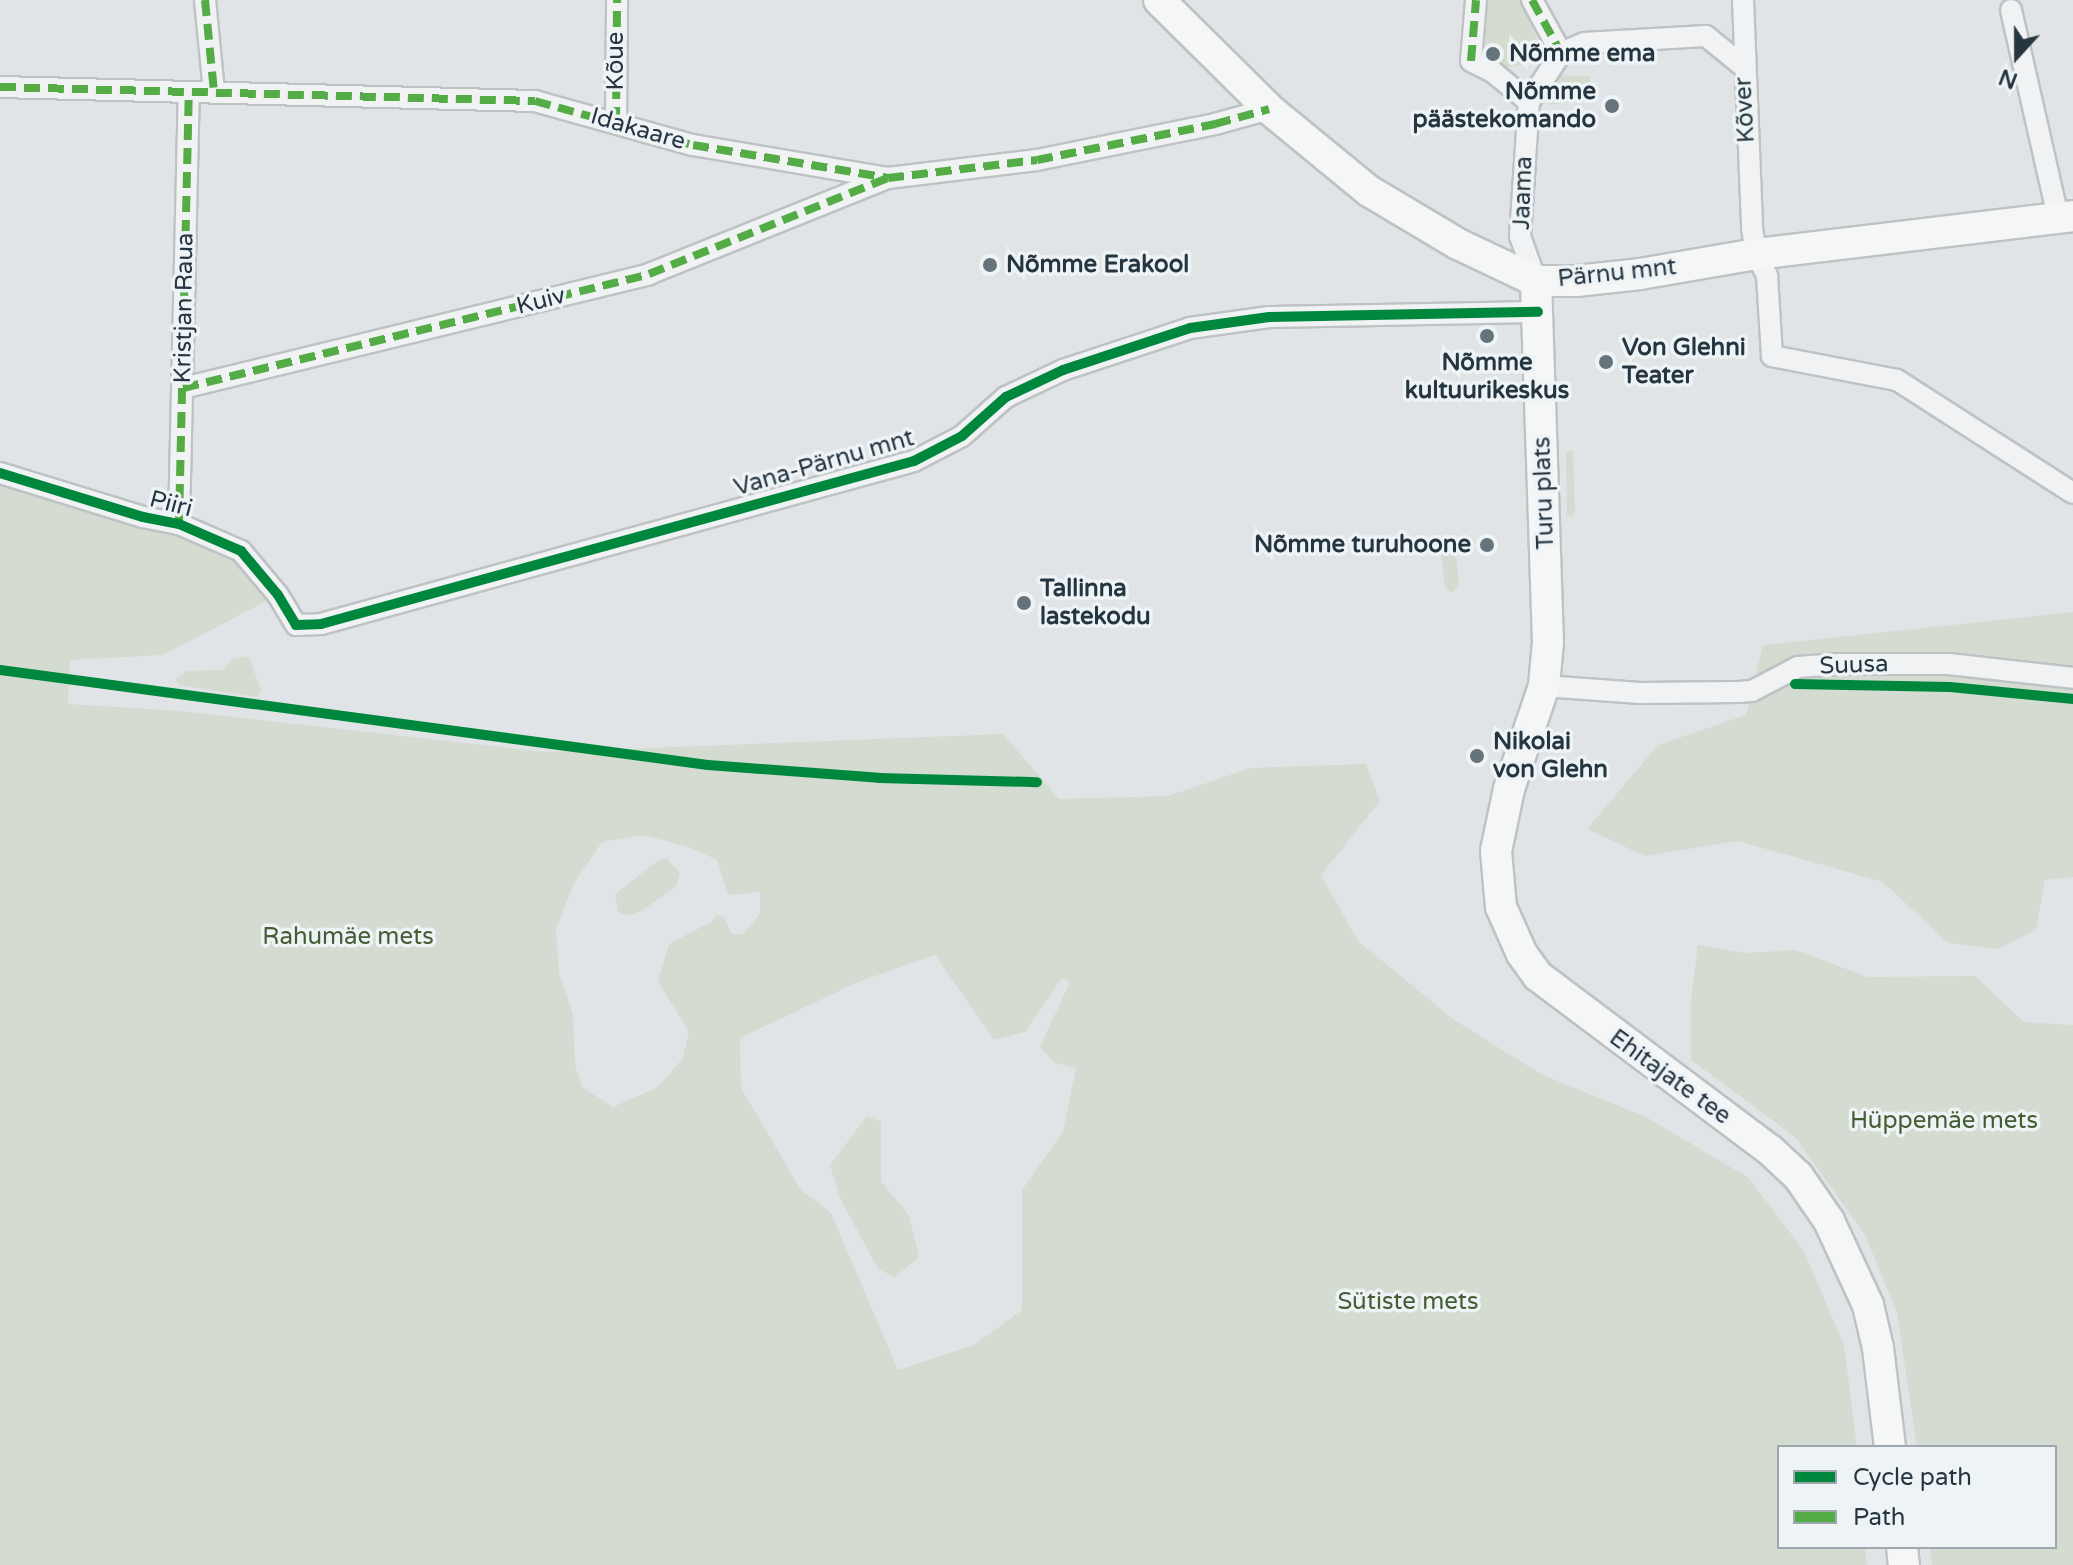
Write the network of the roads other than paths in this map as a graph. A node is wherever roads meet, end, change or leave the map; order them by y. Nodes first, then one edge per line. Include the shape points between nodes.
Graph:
1 (205, 0) edge
2 (617, 0) edge
3 (1159, 0) edge
4 (1476, 0) edge
5 (1532, 0) edge
6 (1743, 0) edge
7 (2011, 10) dead end
8 (1561, 53) junction
9 (1744, 67) junction
10 (0, 87) edge
11 (214, 91) junction
12 (189, 92) junction
13 (1529, 102) junction
14 (1269, 109) junction
15 (616, 123) junction
16 (888, 178) junction
17 (2066, 217) edge
18 (1756, 254) junction
19 (1536, 281) junction
20 (1538, 312) junction
21 (183, 388) junction
22 (0, 473) edge
23 (2073, 493) edge
24 (179, 524) junction
25 (296, 625) joint
26 (2073, 678) edge
27 (1542, 696) junction
28 (1890, 1445) edge

1 - 11 street
2 - 15 street, Kõue
3 - 14 main road, Pärnu mnt
4 - 13 street via 1471,61
5 - 8 street
6 - 9 street
7 - 17 street
8 - 9 street, Kõver via 1584,43 1706,36
8 - 13 street, Jaama
9 - 18 street, Kõver
10 - 12 street, Idakaare
11 - 12 street, Idakaare
11 - 15 street, Idakaare via 535,101
12 - 21 street, Kristjan Raua
13 - 19 street, Jaama via 1520,236
14 - 16 street, Idakaare via 1037,160
14 - 19 main road, Pärnu mnt via 1369,191 1458,244
15 - 16 street, Idakaare via 693,145
16 - 21 street, Kuiv via 649,274
17 - 18 main road, Pärnu mnt
18 - 19 main road, Pärnu mnt via 1640,274
18 - 23 street, Kõver via 1767,276 1772,356 1897,380
19 - 20 main road, Turu plats
20 - 25 street, Vana-Pärnu mnt via 1269,317 1190,328 1063,370 1006,397 962,436 914,461 321,624
20 - 27 main road, Turu plats via 1548,642
21 - 24 street, Kristjan Raua
22 - 24 street, Piiri
24 - 25 street, Piiri via 241,551
26 - 27 street, Suusa via 1949,664 1840,664 1798,667 1752,691
27 - 28 main road, Ehitajate tee via 1509,789 1496,851 1496,880 1508,928 1538,976 1565,1000 1798,1176 1829,1221 1868,1305

